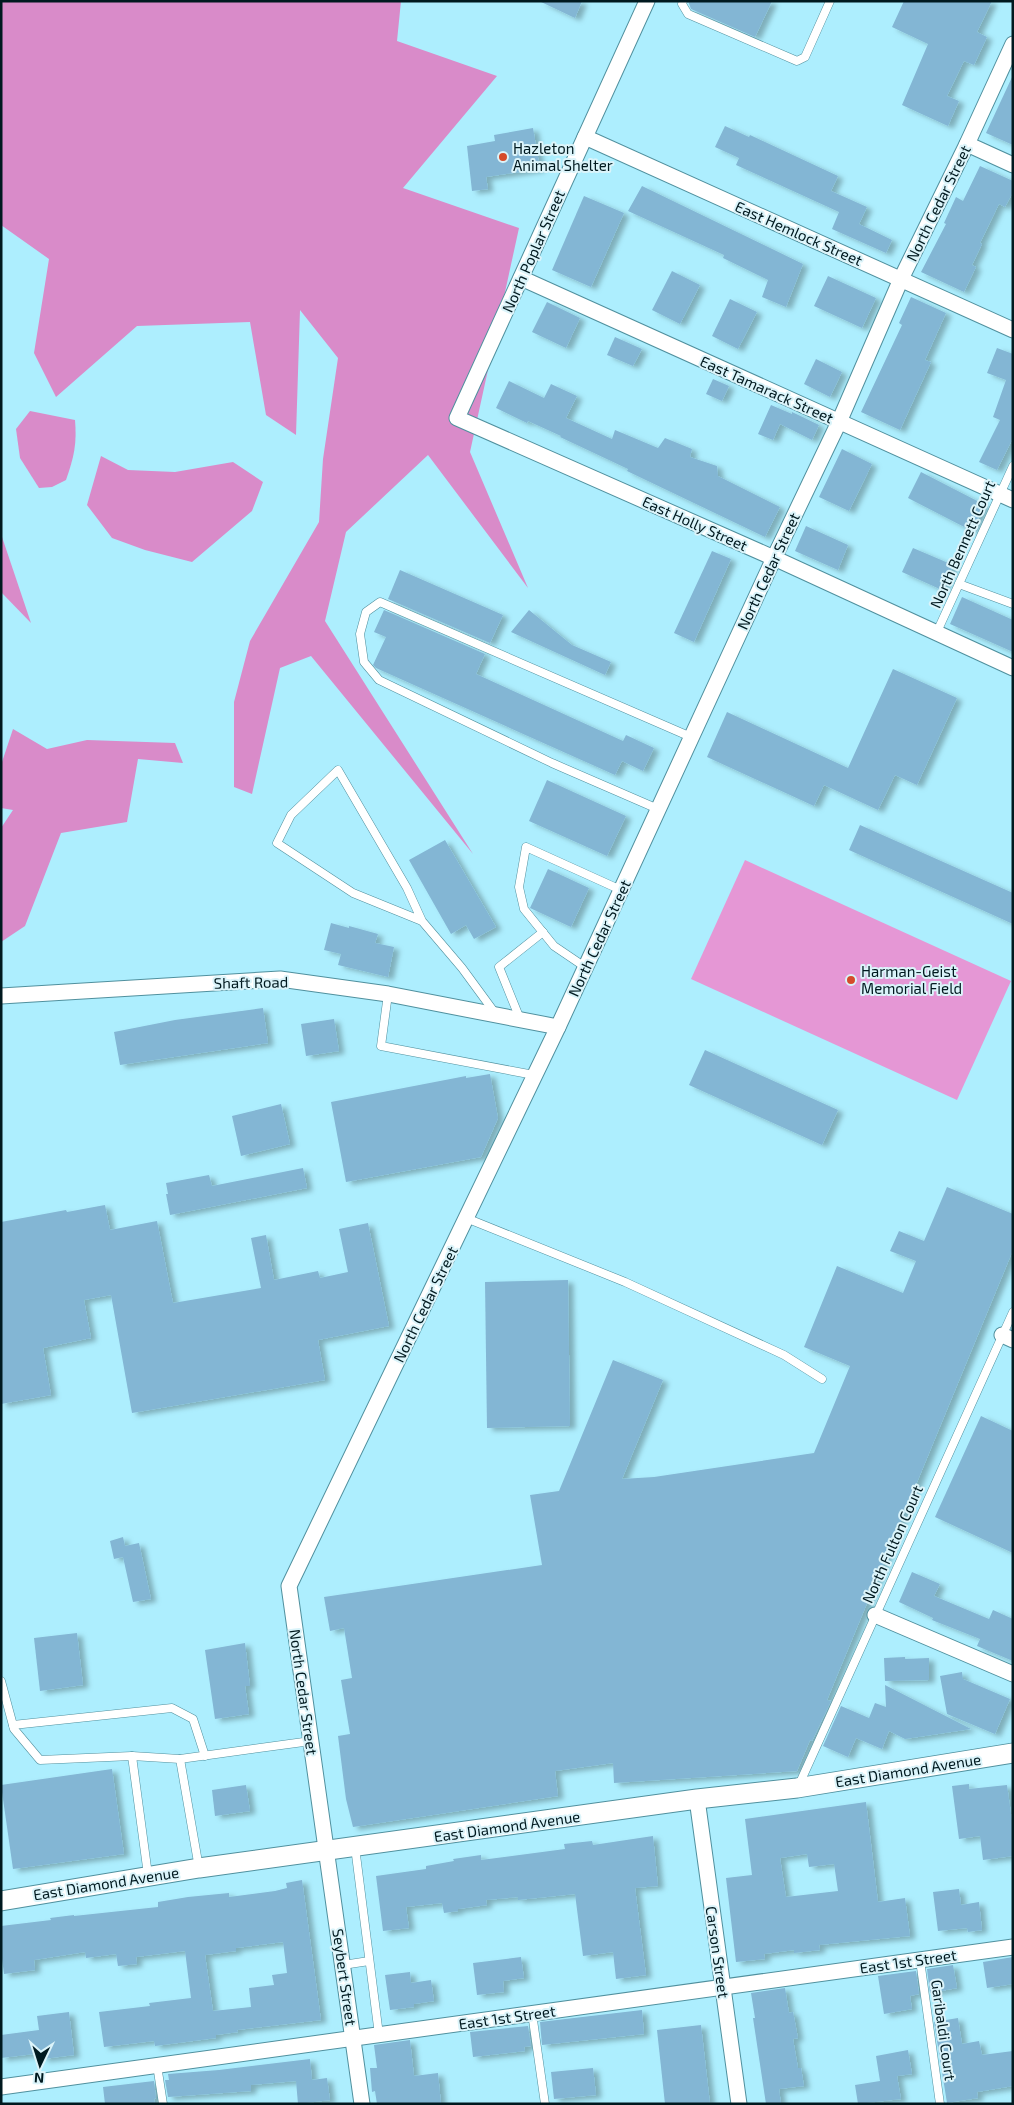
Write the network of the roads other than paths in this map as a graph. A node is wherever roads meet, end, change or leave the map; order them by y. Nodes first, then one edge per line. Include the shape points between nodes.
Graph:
1 (646, 1) edge
2 (683, 1) edge
3 (830, 1) edge
4 (1013, 44) edge
5 (585, 137) junction
6 (967, 144) junction
7 (1013, 165) edge
8 (521, 278) junction
9 (901, 279) junction
10 (1013, 330) edge
11 (457, 418) joint
12 (839, 422) junction
13 (1013, 466) edge
14 (1006, 497) edge
15 (774, 558) junction
16 (959, 584) junction
17 (1013, 604) edge
18 (936, 634) junction
19 (1013, 668) edge
20 (691, 737) junction
21 (658, 809) junction
22 (621, 890) junction
23 (422, 922) junction
24 (543, 932) junction
25 (586, 966) junction
26 (388, 994) junction
27 (1, 996) edge
28 (496, 1014) junction
29 (520, 1019) junction
30 (558, 1026) junction
31 (534, 1075) junction
32 (466, 1218) junction
33 (1013, 1312) edge
34 (1008, 1338) edge
35 (822, 1379) dead end
36 (876, 1615) junction
37 (1013, 1674) edge
38 (1, 1681) edge
39 (13, 1725) junction
40 (310, 1740) junction
41 (1013, 1753) edge
42 (132, 1756) junction
43 (205, 1756) junction
44 (180, 1759) junction
45 (797, 1788) junction
46 (697, 1799) junction
47 (354, 1847) junction
48 (327, 1851) junction
49 (199, 1868) junction
50 (148, 1876) junction
51 (1, 1901) edge
52 (1013, 1947) edge
53 (920, 1960) junction
54 (369, 1961) junction
55 (343, 1965) junction
56 (723, 1987) junction
57 (532, 2013) junction
58 (378, 2035) junction
59 (353, 2038) junction
60 (157, 2065) junction
61 (1, 2087) edge
62 (162, 2104) edge
63 (362, 2104) edge
64 (545, 2104) edge
65 (739, 2104) edge
66 (940, 2104) edge

1 - 5 street, North Poplar Street
2 - 3 lane via 688,14 797,62 805,57
4 - 6 street, North Cedar Street
5 - 8 street, North Poplar Street
5 - 9 street, East Hemlock Street
6 - 7 street
6 - 9 street, North Cedar Street
8 - 11 street, North Poplar Street
8 - 12 street, East Tamarack Street
9 - 10 street, East Hemlock Street
9 - 12 street, North Cedar Street
11 - 15 street, East Holly Street
12 - 14 street, East Tamarack Street
12 - 15 street, North Cedar Street
13 - 14 lane, North Bennett Court
14 - 16 lane, North Bennett Court
15 - 18 street, East Holly Street
15 - 20 street, North Cedar Street
16 - 17 lane
16 - 18 lane, North Bennett Court
18 - 19 street, East Holly Street
20 - 21 street, North Cedar Street
20 - 21 lane via 380,602 366,612 360,634 364,662 379,680 552,763
21 - 22 street, North Cedar Street
22 - 24 lane via 526,847 520,887 524,909
22 - 25 street, North Cedar Street
23 - 23 lane via 353,893 277,843 291,815 338,770 407,888
23 - 28 lane
24 - 25 lane via 554,946
24 - 29 lane via 499,967
25 - 30 street, North Cedar Street
26 - 27 street, Shaft Road via 280,979
26 - 28 street, Shaft Road
26 - 31 lane via 381,1046
28 - 29 street, Shaft Road
29 - 30 street, Shaft Road
30 - 31 street, North Cedar Street
31 - 32 street, North Cedar Street
32 - 35 lane via 625,1282 784,1355
32 - 40 street, North Cedar Street via 289,1586
33 - 34 lane, North Fulton Court
34 - 36 lane, North Fulton Court
36 - 37 street
36 - 45 lane, North Fulton Court
38 - 39 lane
39 - 42 lane via 40,1760
39 - 43 lane via 172,1708 194,1719
40 - 43 lane
40 - 48 street, North Cedar Street
41 - 45 street, East Diamond Avenue
42 - 44 lane
42 - 50 lane
43 - 44 lane
44 - 49 lane
45 - 46 street, East Diamond Avenue
46 - 47 street, East Diamond Avenue
46 - 56 street, Carson Street
47 - 48 street, East Diamond Avenue
47 - 54 lane
48 - 49 street, East Diamond Avenue
48 - 55 street, Seybert Street
49 - 50 street, East Diamond Avenue
50 - 51 street, East Diamond Avenue
52 - 53 street, East 1st Street
53 - 56 street, East 1st Street
53 - 66 lane, Garibaldi Court
54 - 55 lane
54 - 58 lane
55 - 59 street, Seybert Street
56 - 57 street, East 1st Street
56 - 65 street, Carson Street
57 - 58 street, East 1st Street
57 - 64 lane
58 - 59 street, East 1st Street
59 - 60 street, East 1st Street
59 - 63 street, Seybert Street
60 - 61 street, East 1st Street
60 - 62 lane

